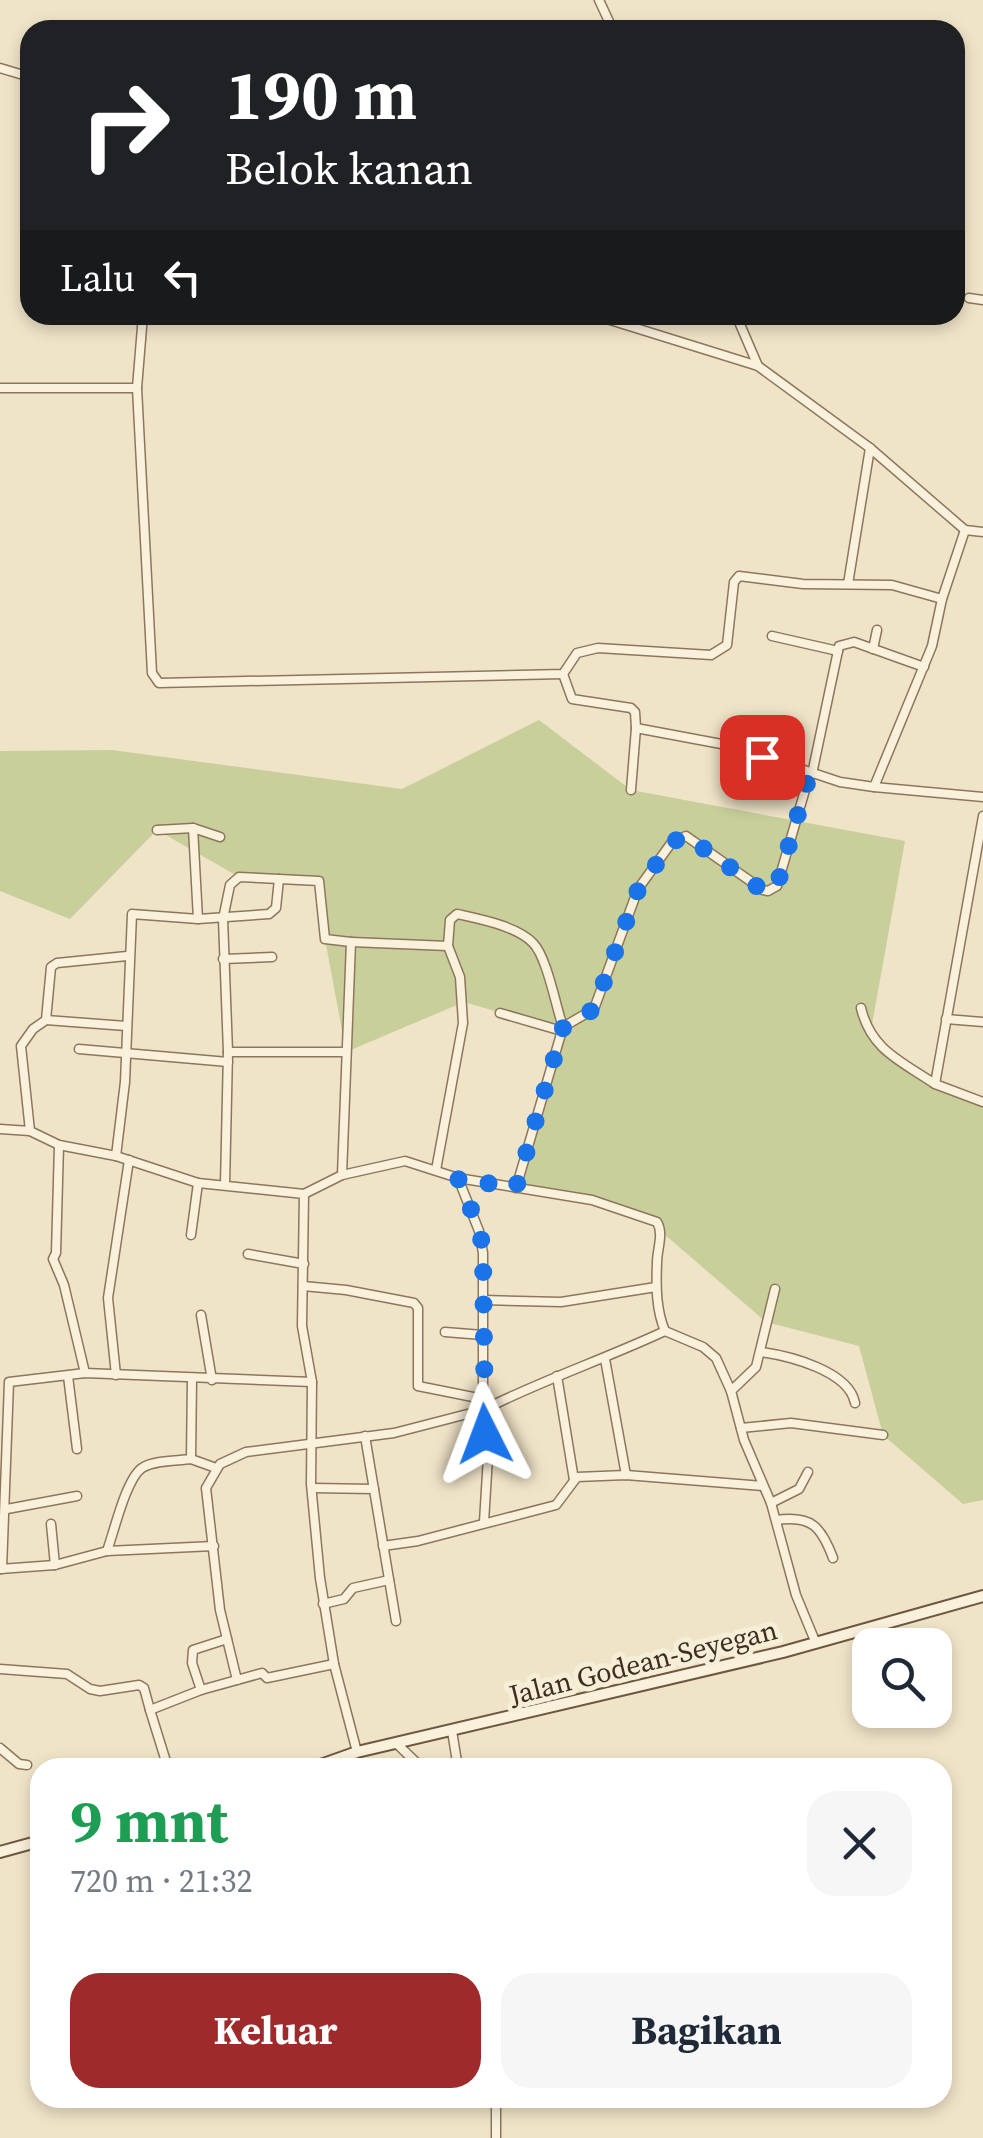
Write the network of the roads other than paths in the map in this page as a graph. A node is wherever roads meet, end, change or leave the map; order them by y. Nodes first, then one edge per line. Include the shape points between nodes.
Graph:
1 (969, 298) dead end
2 (983, 300) edge
3 (141, 325) edge
4 (626, 325) edge
5 (740, 325) edge
6 (758, 366) junction
7 (0, 388) edge
8 (137, 388) junction
9 (870, 448) junction
10 (965, 530) junction
11 (983, 532) edge
12 (848, 584) junction
13 (942, 599) junction
14 (877, 630) dead end
15 (772, 636) dead end
16 (874, 649) junction
17 (838, 651) junction
18 (924, 667) junction
19 (563, 674) junction
20 (636, 728) junction
21 (811, 773) junction
22 (874, 788) junction
23 (631, 790) dead end
24 (983, 797) edge
25 (983, 816) edge
26 (193, 828) junction
27 (157, 830) dead end
28 (220, 837) dead end
29 (981, 841) edge
30 (279, 879) junction
31 (198, 919) junction
32 (223, 919) junction
33 (351, 942) junction
34 (448, 946) junction
35 (128, 956) junction
36 (272, 957) dead end
37 (223, 959) junction
38 (861, 1008) dead end
39 (500, 1013) dead end
40 (946, 1019) junction
41 (46, 1020) junction
42 (983, 1022) edge
43 (126, 1026) junction
44 (563, 1029) junction
45 (78, 1049) dead end
46 (126, 1051) junction
47 (346, 1052) junction
48 (228, 1057) junction
49 (935, 1084) junction
50 (983, 1102) edge
51 (0, 1129) edge
52 (30, 1132) junction
53 (59, 1145) junction
54 (116, 1156) junction
55 (129, 1160) junction
56 (436, 1170) junction
57 (342, 1176) junction
58 (458, 1178) junction
59 (198, 1183) junction
60 (225, 1185) junction
61 (516, 1188) junction
62 (304, 1194) junction
63 (191, 1235) dead end
64 (248, 1254) dead end
65 (304, 1264) junction
66 (303, 1286) junction
67 (656, 1287) junction
68 (776, 1289) dead end
69 (484, 1300) junction
70 (201, 1315) dead end
71 (665, 1331) junction
72 (445, 1332) dead end
73 (483, 1335) junction
74 (761, 1352) junction
75 (605, 1359) junction
76 (85, 1374) junction
77 (116, 1375) junction
78 (68, 1376) junction
79 (557, 1376) junction
80 (192, 1379) junction
81 (212, 1380) junction
82 (312, 1382) junction
83 (731, 1391) junction
84 (483, 1400) junction
85 (856, 1403) dead end
86 (3, 1404) edge
87 (482, 1410) junction
88 (741, 1428) junction
89 (365, 1436) junction
90 (883, 1436) dead end
91 (311, 1445) junction
92 (77, 1449) dead end
93 (191, 1460) junction
94 (216, 1468) junction
95 (808, 1472) dead end
96 (626, 1474) junction
97 (574, 1480) junction
98 (763, 1486) junction
99 (312, 1488) junction
100 (374, 1489) junction
101 (77, 1496) dead end
102 (770, 1503) junction
103 (7, 1509) junction
104 (776, 1520) junction
105 (484, 1522) junction
106 (51, 1524) dead end
107 (214, 1546) junction
108 (383, 1546) junction
109 (107, 1552) junction
110 (833, 1558) dead end
111 (54, 1565) junction
112 (1, 1569) edge
113 (389, 1580) junction
114 (983, 1596) edge
115 (323, 1604) junction
116 (396, 1621) dead end
117 (227, 1639) junction
118 (815, 1641) junction
119 (334, 1664) junction
120 (0, 1669) edge
121 (237, 1680) junction
122 (201, 1690) junction
123 (150, 1710) junction
124 (452, 1731) junction
125 (397, 1744) junction
126 (0, 1748) edge
127 (356, 1752) junction
128 (165, 1758) edge
129 (340, 1758) edge
130 (412, 1758) edge
131 (456, 1758) edge
132 (27, 1765) dead end
133 (30, 1844) edge
134 (0, 1852) edge
135 (496, 2108) edge
136 (496, 2138) edge

1 - 2 street
3 - 8 street
4 - 6 street
5 - 6 street
6 - 9 street
7 - 8 street
8 - 19 street via 156,682
9 - 10 street
9 - 12 street
10 - 11 street
10 - 13 street
12 - 13 street via 892,585
12 - 19 street via 740,576 720,651 591,649 571,658
13 - 18 street
14 - 16 street
15 - 17 street
16 - 17 street via 846,642
16 - 18 street
17 - 21 street
18 - 22 street
19 - 20 street via 572,699 631,708
20 - 21 street via 732,746
20 - 23 street
21 - 22 street
21 - 44 street via 777,886 762,890 686,836 672,842 638,890 594,1009
22 - 24 street
25 - 29 street
26 - 27 street
26 - 28 street
26 - 31 street
29 - 40 street
30 - 32 street via 274,912
30 - 32 street via 234,879
30 - 33 street via 320,882 325,939
31 - 32 street
31 - 35 street via 132,914
32 - 37 street
33 - 34 street
33 - 47 street
34 - 44 street via 450,920 457,914 529,939
34 - 56 street via 460,977 463,1023
35 - 41 street via 54,964
35 - 43 street
36 - 37 street
37 - 48 street
38 - 49 street via 876,1044
39 - 44 street
40 - 42 street
40 - 49 street
41 - 43 street
41 - 52 street via 21,1046
43 - 46 street
44 - 61 street
45 - 46 street
46 - 48 street
46 - 54 street
47 - 48 street
47 - 57 street
48 - 60 street
49 - 50 street
51 - 52 street
52 - 53 street
53 - 54 street
53 - 76 street via 53,1259
54 - 55 street
55 - 59 street
55 - 77 street via 108,1298
56 - 57 street via 405,1161
56 - 58 street
57 - 62 street
58 - 61 street
58 - 69 street via 480,1231
59 - 60 street
59 - 63 street
60 - 62 street
61 - 67 street via 592,1200 657,1222
62 - 65 street
64 - 65 street
65 - 66 street
66 - 82 street
66 - 84 street via 414,1303 418,1386
67 - 69 street via 561,1302
67 - 71 street
68 - 74 street
69 - 73 street
70 - 81 street
71 - 75 street
71 - 83 street via 716,1358
72 - 73 street
73 - 84 street
74 - 83 street via 756,1367
74 - 85 street via 790,1357 845,1382
75 - 79 street
75 - 96 street
76 - 77 street
76 - 78 street
77 - 80 street
78 - 86 street via 9,1382
78 - 92 street
79 - 87 street
79 - 97 street
80 - 81 street
80 - 93 street
81 - 82 street
82 - 91 street
83 - 88 street
84 - 87 street
86 - 103 street
87 - 89 street
87 - 105 street via 488,1457
88 - 90 street via 791,1423
88 - 98 street
89 - 91 street
89 - 100 street
91 - 94 street via 246,1452
91 - 99 street
93 - 94 street
93 - 109 street via 140,1469
94 - 107 street via 206,1488
95 - 102 street via 800,1489
96 - 97 street
96 - 98 street
97 - 105 street via 556,1506
98 - 102 street
99 - 100 street
99 - 115 street
100 - 108 street
101 - 103 street
102 - 104 street
103 - 112 street
104 - 110 street via 797,1517 814,1526
104 - 118 street
105 - 108 street
106 - 111 street
107 - 109 street
107 - 117 street
108 - 113 street
109 - 111 street
111 - 112 street
113 - 115 street
113 - 116 street
114 - 118 main road, Jalan Godean-Seyegan
115 - 119 street
117 - 121 street
117 - 122 street via 193,1650
118 - 124 main road, Jalan Godean-Seyegan
119 - 121 street
119 - 127 street
120 - 123 street via 67,1674 100,1691 139,1685
121 - 122 street
122 - 123 street
123 - 128 street
124 - 125 main road, Jalan Godean-Seyegan
124 - 131 street
125 - 127 main road, Jalan Godean-Seyegan
125 - 130 street
126 - 132 street
127 - 129 main road, Jalan Godean-Seyegan
133 - 134 main road
135 - 136 street

